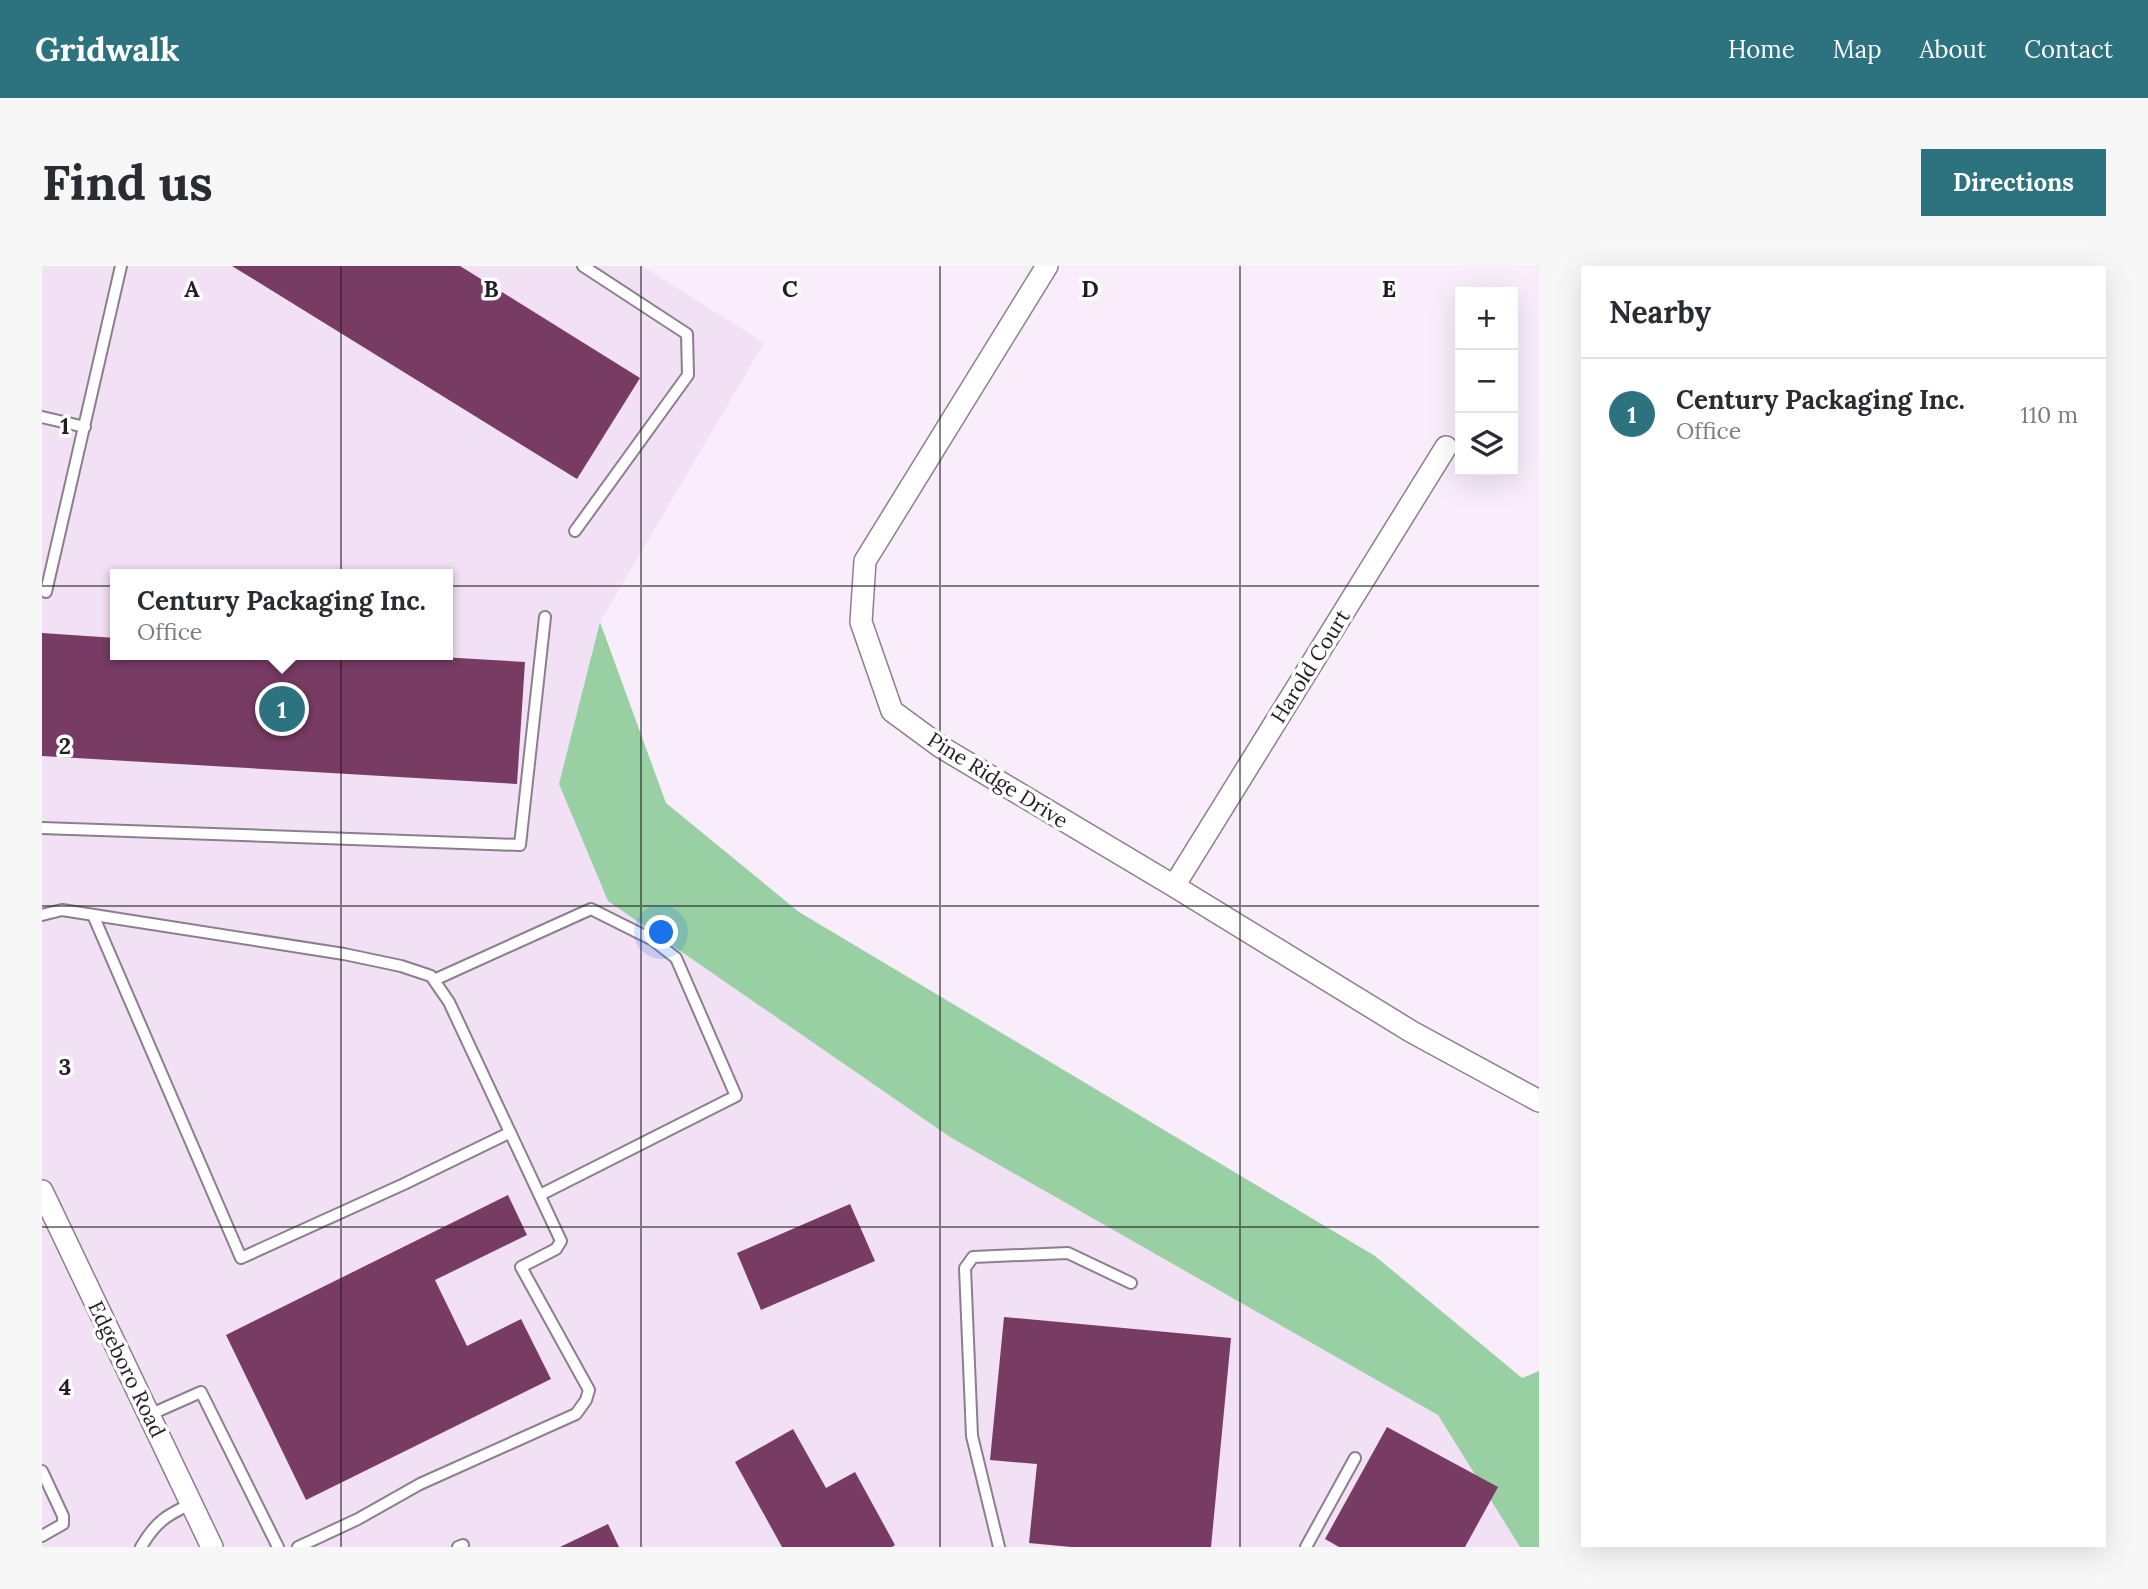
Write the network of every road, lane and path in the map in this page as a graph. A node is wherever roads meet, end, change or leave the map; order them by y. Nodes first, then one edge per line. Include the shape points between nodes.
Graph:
1 (121, 266) edge
2 (583, 266) edge
3 (1047, 266) edge
4 (42, 417) edge
5 (85, 427) junction
6 (1446, 447) dead end
7 (575, 531) dead end
8 (46, 592) dead end
9 (545, 617) dead end
10 (42, 828) edge
11 (1174, 886) junction
12 (42, 915) edge
13 (93, 915) junction
14 (433, 978) junction
15 (1539, 1101) edge
16 (509, 1133) junction
17 (42, 1191) edge
18 (540, 1195) junction
19 (1130, 1283) dead end
20 (149, 1415) junction
21 (1355, 1458) dead end
22 (42, 1471) edge
23 (191, 1504) junction
24 (42, 1536) edge
25 (141, 1547) edge
26 (212, 1547) edge
27 (278, 1547) edge
28 (298, 1547) edge
29 (999, 1547) edge
30 (1306, 1547) edge

1 - 5 lane
2 - 7 lane via 687,334 688,375
3 - 11 street, Pine Ridge Drive via 865,561 861,622 892,711 941,747
4 - 5 lane
5 - 8 lane
6 - 11 street, Harold Court
9 - 10 lane via 520,845
11 - 15 street, Pine Ridge Drive via 1412,1032
12 - 13 lane via 62,910
13 - 14 lane via 344,954
13 - 16 lane via 241,1258
14 - 16 lane via 449,1002
14 - 18 lane via 591,909 653,940 676,958 736,1096
16 - 18 lane
17 - 20 street, Edgeboro Road
18 - 28 lane via 561,1241 556,1250 521,1267 589,1390 583,1407
19 - 29 lane via 1068,1254 973,1257 965,1268 972,1436
20 - 23 street, Edgeboro Road
20 - 27 lane via 201,1392
21 - 30 lane
22 - 24 lane via 63,1516 63,1524
23 - 25 lane via 164,1516
23 - 26 street, Edgeboro Road

